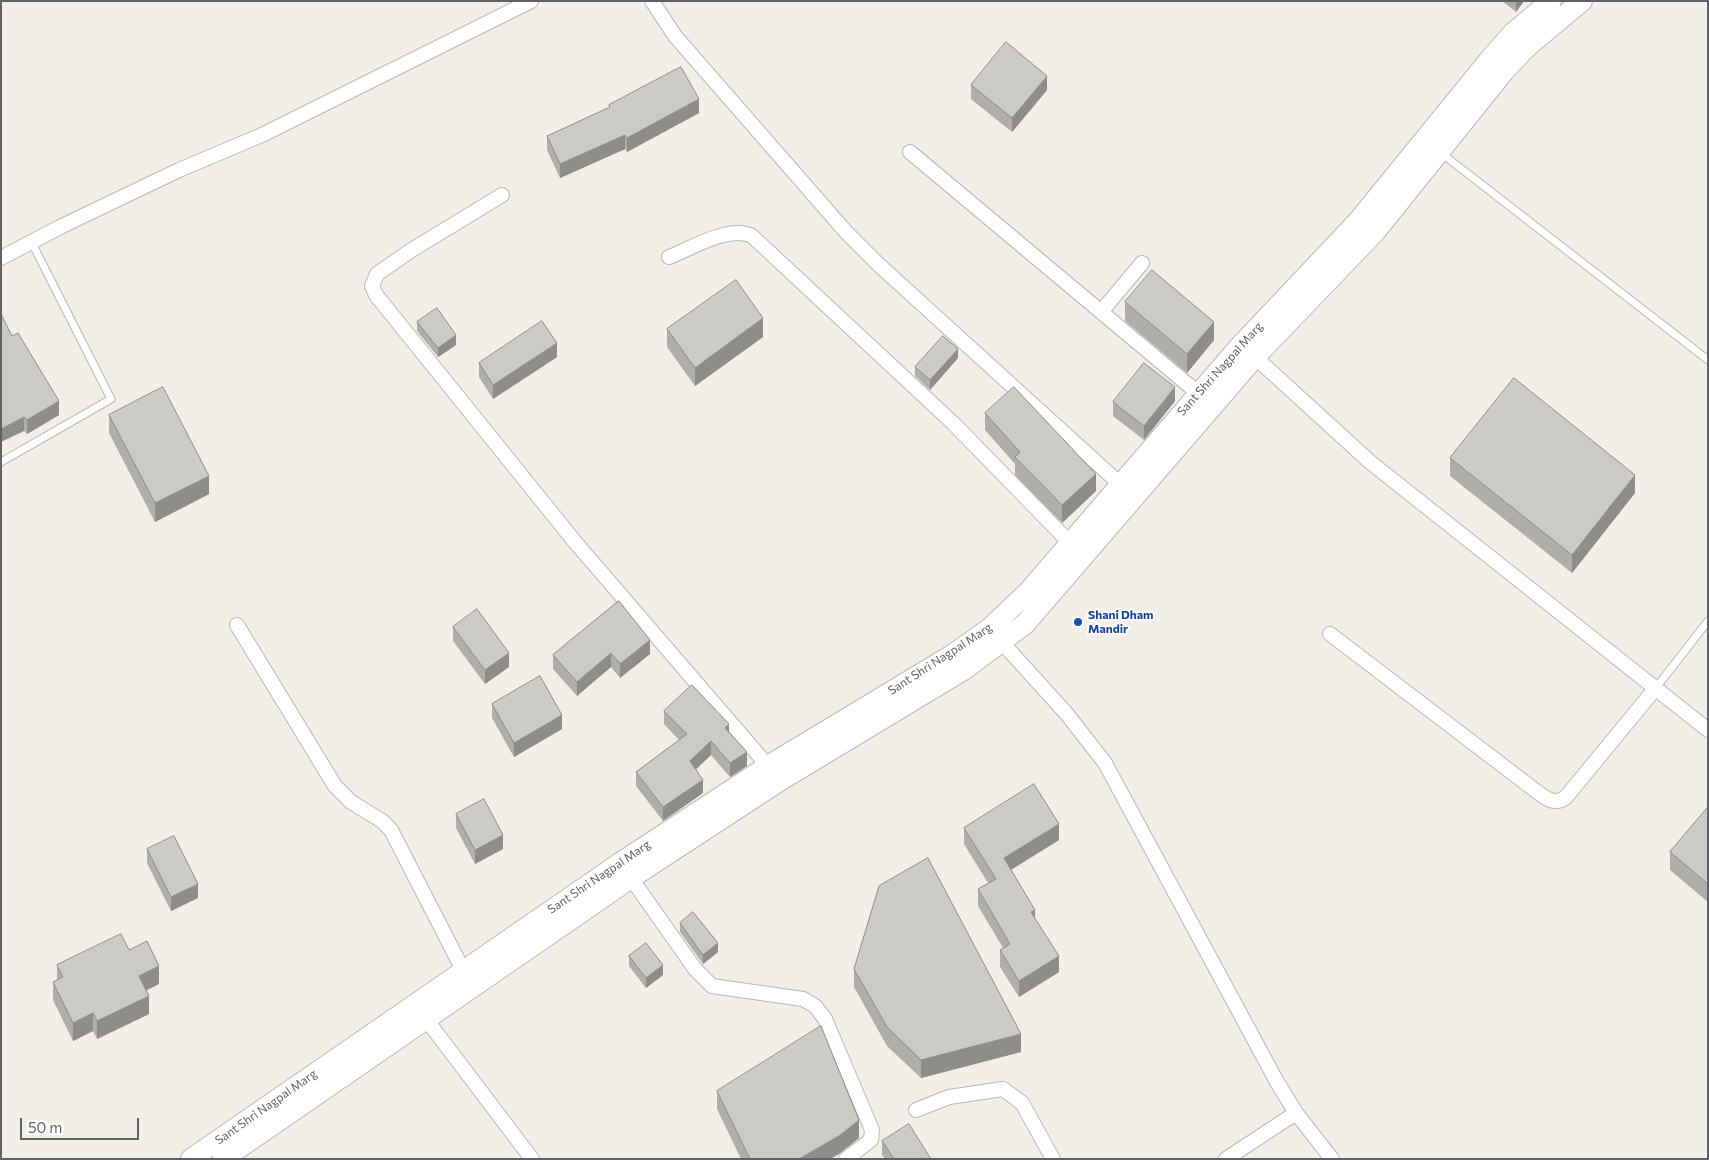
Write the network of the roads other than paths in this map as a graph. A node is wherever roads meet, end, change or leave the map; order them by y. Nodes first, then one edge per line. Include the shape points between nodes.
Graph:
1 (531, 1) edge
2 (652, 1) edge
3 (1551, 1) edge
4 (1582, 1) edge
5 (1439, 151) junction
6 (910, 152) dead end
7 (502, 195) dead end
8 (32, 242) junction
9 (669, 257) dead end
10 (1, 258) edge
11 (1142, 263) dead end
12 (1101, 312) junction
13 (1255, 357) junction
14 (1708, 360) edge
15 (1198, 393) junction
16 (1, 462) edge
17 (1119, 483) junction
18 (1068, 542) junction
19 (1708, 621) edge
20 (237, 625) dead end
21 (1330, 634) dead end
22 (995, 636) junction
23 (1655, 690) junction
24 (1708, 730) edge
25 (768, 766) junction
26 (631, 878) junction
27 (463, 970) junction
28 (426, 1019) junction
29 (916, 1110) dead end
30 (1296, 1113) junction
31 (231, 1157) edge
32 (191, 1159) edge
33 (532, 1159) edge
34 (846, 1159) edge
35 (1053, 1159) edge
36 (1226, 1159) edge
37 (1332, 1159) edge

1 - 8 street via 262,135 179,170
2 - 17 street via 675,36 846,232
3 - 15 main road, Sant Shri Nagpal Marg via 1490,59 1359,220
4 - 5 main road, Sant Shri Nagpal Marg via 1528,46
5 - 13 main road, Sant Shri Nagpal Marg via 1375,232
5 - 14 lane
6 - 12 street
7 - 25 street via 377,274 372,286 376,295 575,542
8 - 10 street
8 - 16 lane via 111,399
9 - 18 street via 730,233 752,236 954,424
11 - 12 street
12 - 15 street
13 - 22 main road, Sant Shri Nagpal Marg via 1025,624
13 - 23 street via 1370,462
15 - 17 main road, Sant Shri Nagpal Marg
17 - 18 main road, Sant Shri Nagpal Marg
18 - 22 main road, Sant Shri Nagpal Marg
19 - 23 lane
20 - 27 street via 335,786 351,802 391,830
21 - 23 street via 1552,801 1558,802 1566,797
22 - 25 main road, Sant Shri Nagpal Marg via 952,654
22 - 26 main road, Sant Shri Nagpal Marg via 964,669 781,780
22 - 30 street via 1066,713 1104,763
23 - 24 street
25 - 27 main road, Sant Shri Nagpal Marg
26 - 28 main road, Sant Shri Nagpal Marg
26 - 34 street via 696,969 712,986 803,999 815,1006 825,1019 872,1130 871,1140
27 - 32 main road, Sant Shri Nagpal Marg
28 - 31 main road, Sant Shri Nagpal Marg
28 - 33 street
29 - 35 street via 949,1097 1004,1089 1022,1103
30 - 36 street
30 - 37 street

